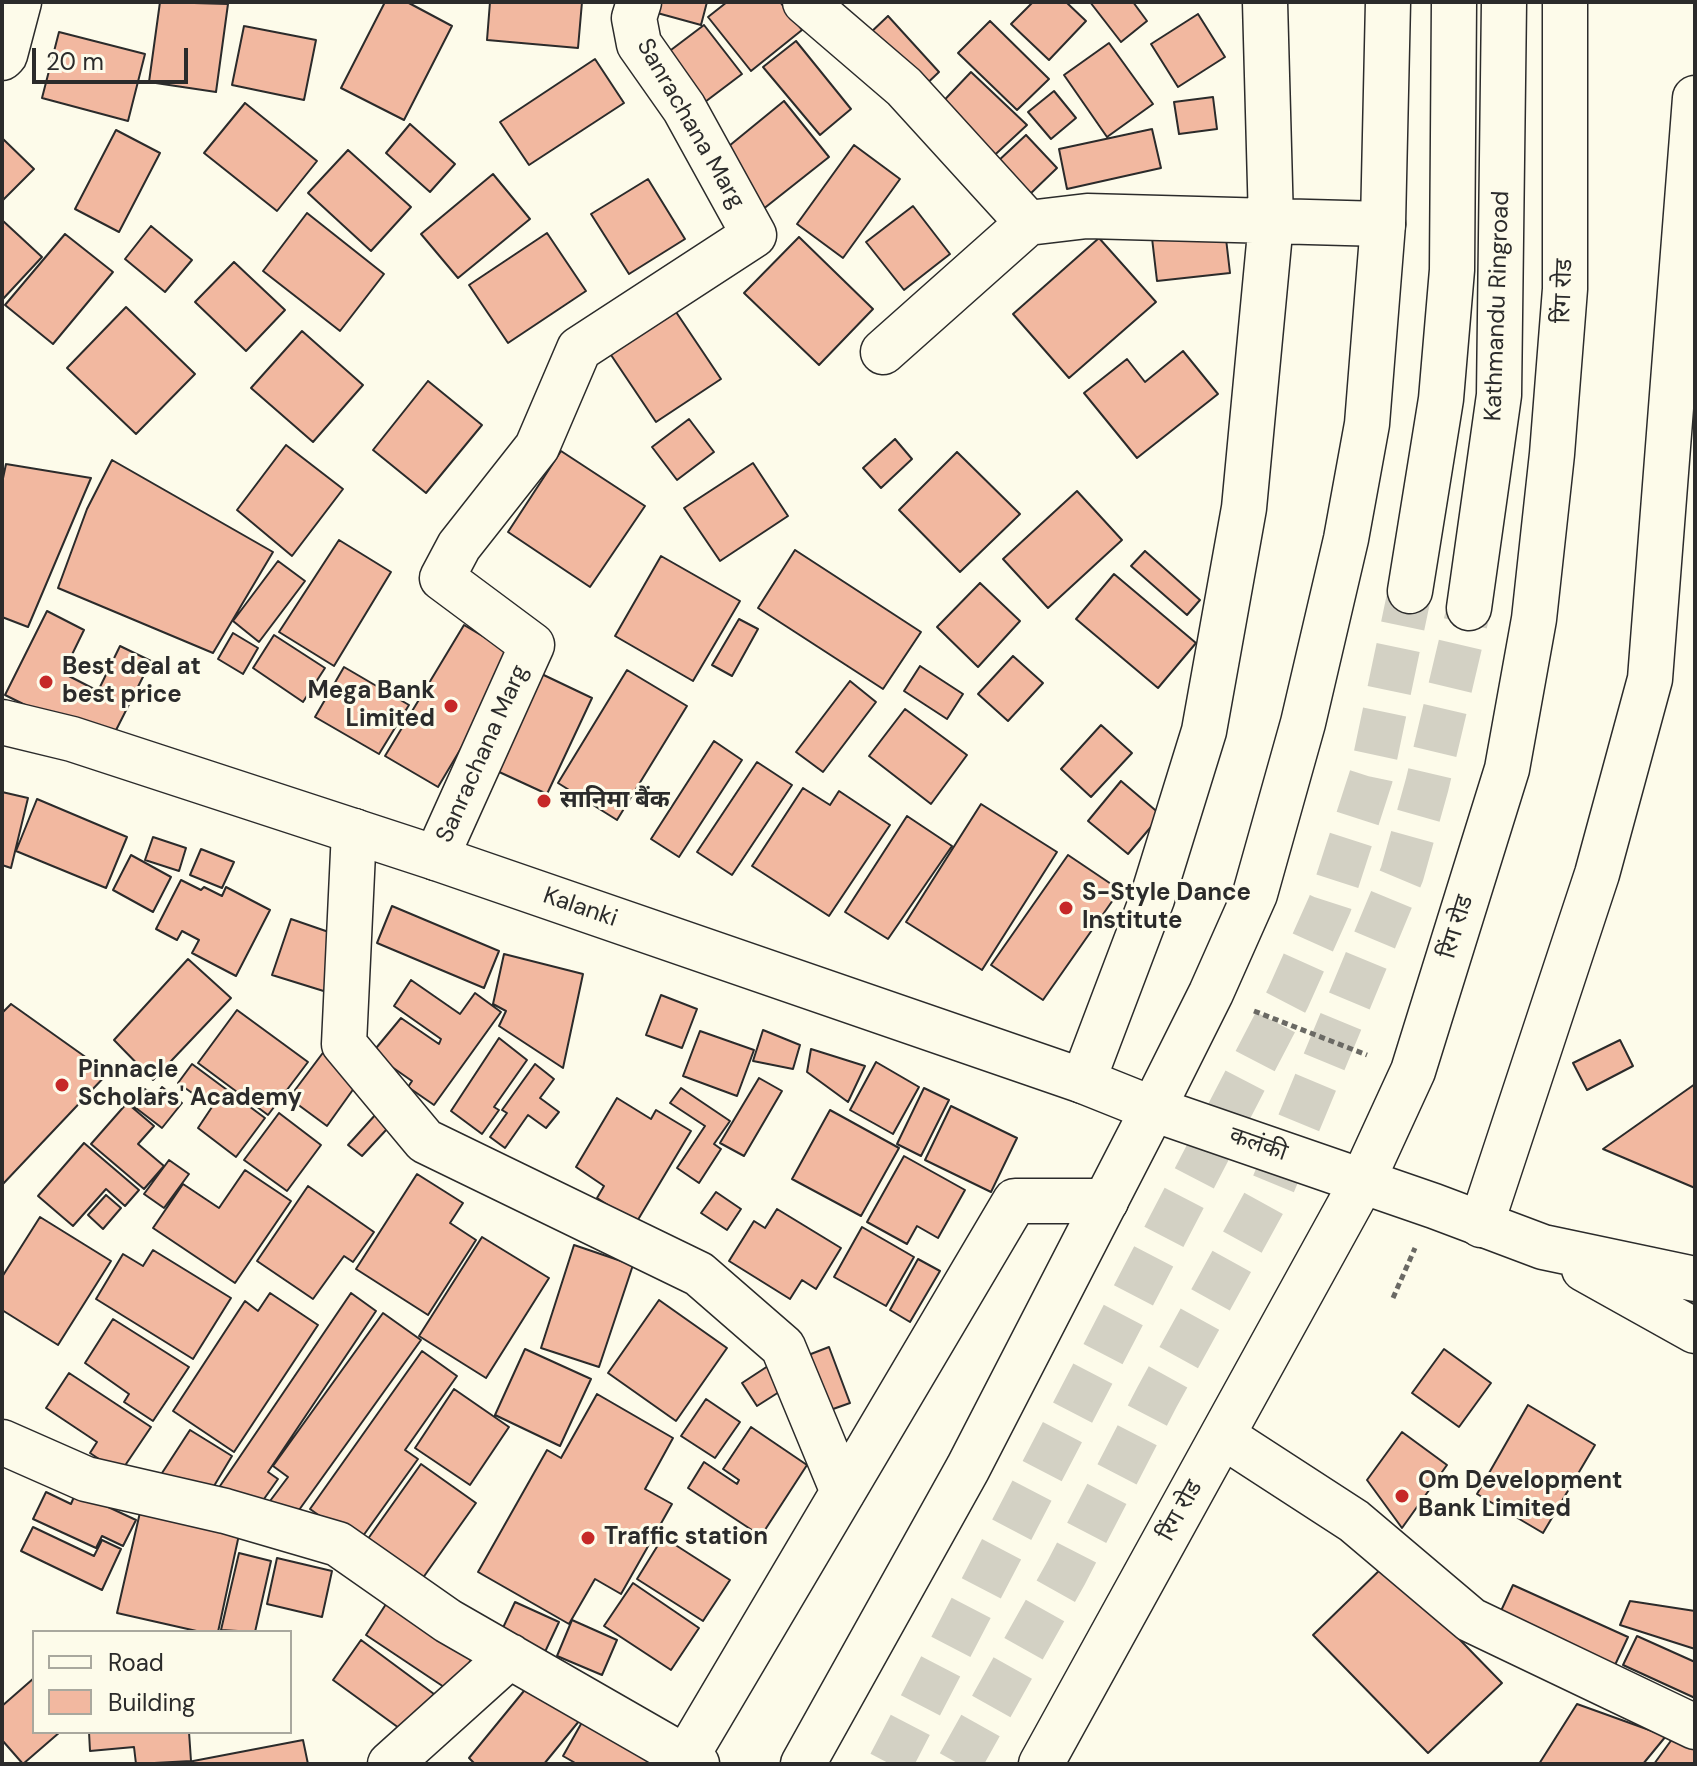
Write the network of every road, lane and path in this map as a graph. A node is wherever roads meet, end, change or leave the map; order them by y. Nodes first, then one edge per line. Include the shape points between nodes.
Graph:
1 (19, 2) edge
2 (639, 2) edge
3 (805, 2) edge
4 (1265, 2) edge
5 (1388, 2) edge
6 (1454, 2) edge
7 (1504, 2) edge
8 (1565, 2) edge
9 (2, 58) edge
10 (1695, 98) edge
11 (1271, 222) junction
12 (1028, 223) junction
13 (1383, 224) junction
14 (883, 352) dead end
15 (1410, 591) tunnel mouth
16 (1469, 608) tunnel mouth
17 (2, 722) edge
18 (354, 831) junction
19 (436, 858) junction
20 (1083, 1081) junction
21 (1153, 1109) junction
22 (1362, 1182) junction
23 (1106, 1201) junction
24 (1481, 1225) junction
25 (1543, 1247) junction
26 (1695, 1279) edge
27 (1695, 1331) edge
28 (1223, 1436) junction
29 (2, 1442) edge
30 (843, 1492) junction
31 (510, 1656) junction
32 (1695, 1727) edge
33 (688, 1762) edge
34 (390, 1764) edge
35 (803, 1764) edge
36 (1041, 1764) edge

1 - 9 main road
2 - 19 main road, Sanrachana Marg via 634,18 639,44 684,108 754,235 579,349 537,447 459,546 442,578 532,645
3 - 12 main road via 904,87
4 - 11 main road
5 - 13 main road
6 - 15 main road, Kathmandu Ringroad via 1452,270 1441,399
7 - 16 main road, Kathmandu Ringroad via 1499,395
8 - 22 main road, रिंग रोड via 1565,289 1534,619 1507,769 1413,1071
10 - 24 main road via 1650,679 1597,874
11 - 12 main road via 1087,216
11 - 13 main road
11 - 20 main road via 1244,508 1204,731 1152,899
12 - 14 main road
13 - 21 main road via 1367,424 1303,723 1255,894
17 - 18 main road, Kalanki via 72,739
18 - 19 main road, Kalanki
18 - 30 main road via 344,1044 425,1141 699,1274 783,1347
19 - 20 main road, Kalanki
20 - 21 main road, Kalanki
21 - 22 main road, कलंकी
21 - 23 main road
22 - 24 main road, कलंकी
22 - 28 main road, रिंग रोड
23 - 30 main road via 1015,1201
23 - 35 main road via 968,1468
24 - 25 main road, कलंकी
25 - 26 main road
25 - 27 main road
28 - 32 main road via 1354,1521 1471,1620
28 - 36 main road, रिंग रोड
29 - 31 main road via 86,1479 338,1544 448,1621
30 - 33 main road
31 - 33 main road
31 - 34 main road

